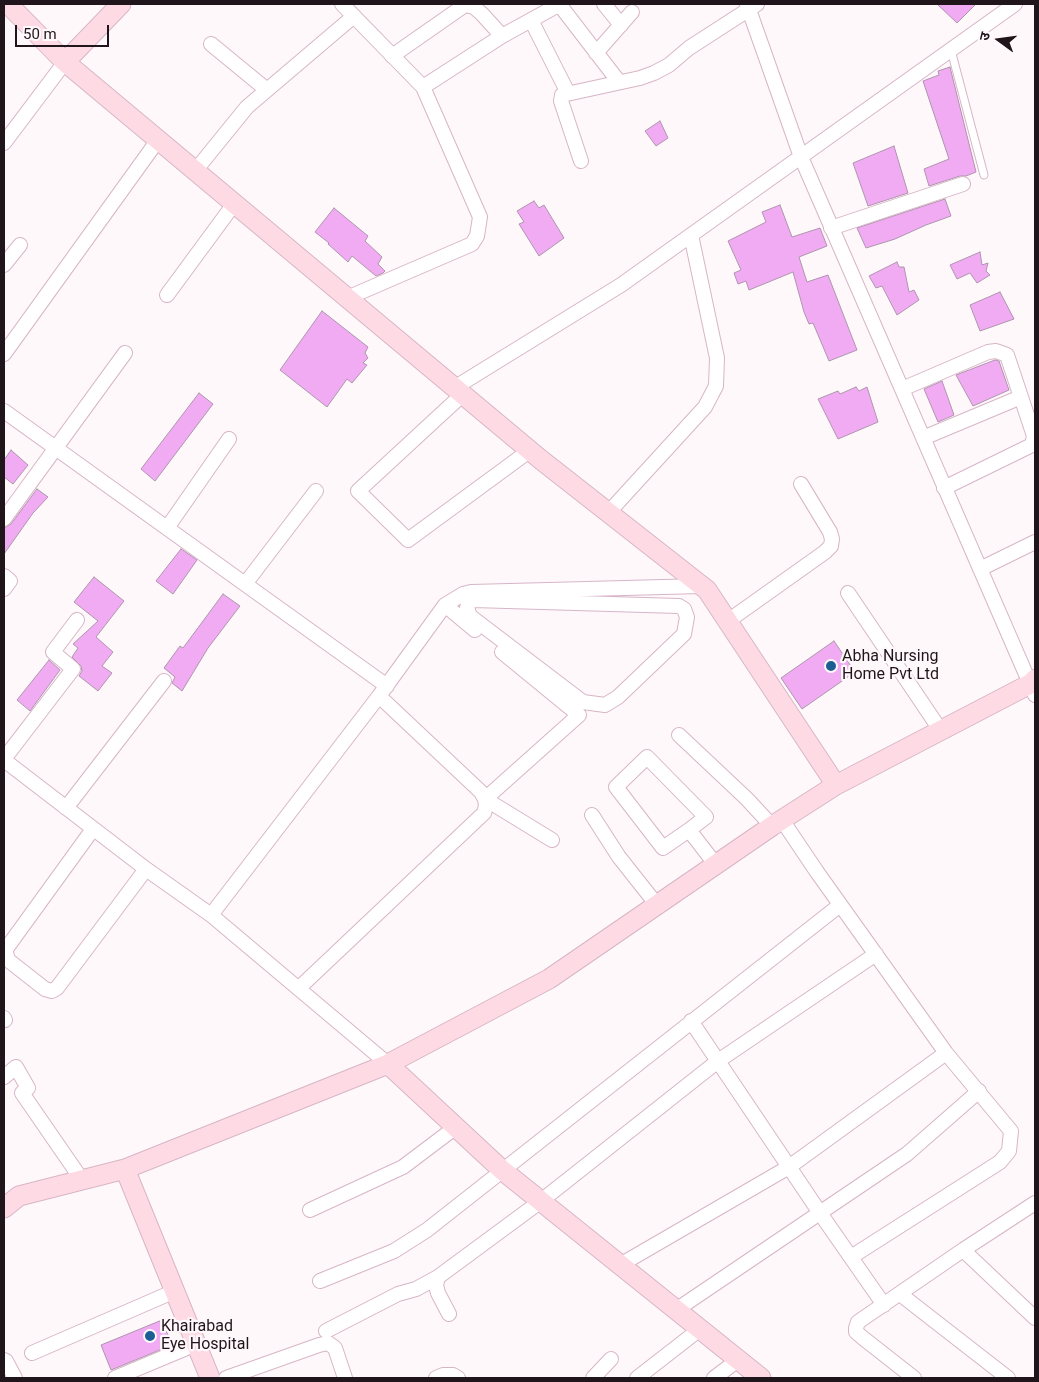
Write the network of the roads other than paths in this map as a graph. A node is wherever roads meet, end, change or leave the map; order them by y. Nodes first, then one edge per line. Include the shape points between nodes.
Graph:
1 (8, 4) edge
2 (121, 4) edge
3 (342, 4) edge
4 (560, 4) edge
5 (604, 4) edge
6 (1015, 4) edge
7 (751, 6) edge
8 (632, 12) dead end
9 (354, 16) junction
10 (531, 20) junction
11 (621, 25) junction
12 (502, 36) junction
13 (211, 44) dead end
14 (951, 50) junction
15 (596, 53) junction
16 (392, 56) junction
17 (65, 62) junction
18 (619, 82) junction
19 (423, 87) junction
20 (267, 90) junction
21 (568, 92) junction
22 (158, 140) junction
23 (4, 144) edge
24 (801, 157) junction
25 (581, 161) dead end
26 (195, 171) junction
27 (984, 175) dead end
28 (962, 184) dead end
29 (234, 204) junction
30 (832, 228) junction
31 (691, 235) junction
32 (20, 245) dead end
33 (4, 265) edge
34 (167, 295) dead end
35 (347, 298) junction
36 (125, 353) dead end
37 (4, 354) edge
38 (902, 390) junction
39 (458, 391) junction
40 (1021, 397) junction
41 (4, 411) edge
42 (923, 438) junction
43 (229, 439) dead end
44 (56, 449) junction
45 (529, 450) junction
46 (801, 484) dead end
47 (944, 488) junction
48 (316, 491) dead end
49 (608, 513) junction
50 (4, 519) edge
51 (167, 528) junction
52 (1035, 542) edge
53 (980, 569) junction
54 (4, 576) edge
55 (245, 584) junction
56 (702, 586) junction
57 (4, 589) edge
58 (848, 593) dead end
59 (574, 596) junction
60 (445, 605) junction
61 (77, 620) dead end
62 (728, 621) junction
63 (164, 681) dead end
64 (1033, 686) edge
65 (383, 691) junction
66 (941, 731) junction
67 (679, 735) dead end
68 (4, 759) edge
69 (836, 785) junction
70 (486, 799) junction
71 (66, 808) junction
72 (592, 815) dead end
73 (777, 823) junction
74 (94, 829) junction
75 (689, 830) junction
76 (552, 840) dead end
77 (716, 865) junction
78 (146, 869) junction
79 (657, 905) junction
80 (840, 905) junction
81 (211, 915) junction
82 (876, 954) junction
83 (298, 988) junction
84 (691, 1021) junction
85 (946, 1053) junction
86 (718, 1061) junction
87 (388, 1064) junction
88 (4, 1077) edge
89 (979, 1092) junction
90 (456, 1127) junction
91 (789, 1167) junction
92 (125, 1169) junction
93 (502, 1170) junction
94 (82, 1180) junction
95 (541, 1201) junction
96 (4, 1208) edge
97 (1033, 1209) edge
98 (310, 1210) dead end
99 (820, 1212) junction
100 (963, 1250) junction
101 (851, 1257) junction
102 (620, 1265) junction
103 (438, 1277) junction
104 (320, 1281) dead end
105 (175, 1291) junction
106 (900, 1294) junction
107 (884, 1305) junction
108 (676, 1310) junction
109 (449, 1314) dead end
110 (1035, 1318) edge
111 (700, 1329) junction
112 (326, 1330) dead end
113 (196, 1344) junction
114 (32, 1353) dead end
115 (4, 1360) edge
116 (611, 1360) dead end
117 (738, 1360) junction
118 (15, 1378) edge
119 (115, 1378) edge
120 (210, 1378) edge
121 (226, 1378) edge
122 (345, 1378) edge
123 (436, 1378) edge
124 (458, 1378) edge
125 (593, 1378) edge
126 (637, 1378) edge
127 (714, 1378) edge
128 (760, 1378) edge
129 (914, 1378) edge
130 (1008, 1378) edge

1 - 17 street
2 - 17 street
3 - 9 street
4 - 10 street
4 - 15 street
5 - 11 street
6 - 14 street
7 - 18 street via 669,65 640,78
7 - 24 street
8 - 11 street
9 - 16 street
9 - 20 street
10 - 12 street
10 - 21 street
11 - 15 street
12 - 16 street via 474,7 465,5
12 - 19 street
13 - 20 street
14 - 24 street
14 - 27 lane
15 - 18 street
16 - 19 street
17 - 22 street
17 - 23 street
18 - 21 street
19 - 35 street via 480,217 477,236 472,244
20 - 26 street via 247,107
21 - 25 street via 560,101
22 - 26 street
22 - 37 street
24 - 30 street
24 - 31 street
26 - 29 street
28 - 30 street
29 - 34 street
29 - 35 street
30 - 38 street
31 - 39 street via 621,285
31 - 49 street via 717,358 716,386 705,407
32 - 33 street
35 - 39 street
36 - 44 street
38 - 40 street via 996,351 1007,355
38 - 42 street
39 - 45 street
39 - 45 street via 358,491 408,540
40 - 42 street
40 - 47 street via 1034,436 1032,445
41 - 44 street
42 - 47 street
43 - 51 street
44 - 50 street
44 - 51 street
45 - 49 street
46 - 62 street via 830,532 830,546
47 - 53 street
48 - 55 street
49 - 56 street
51 - 55 street
52 - 53 street
53 - 64 street
54 - 57 street via 10,581
55 - 65 street
56 - 59 street
56 - 62 street
58 - 66 street
59 - 59 street via 679,606 687,617 684,634 618,696 605,705 592,704 583,702 470,616 467,608 473,600
59 - 60 street via 471,592
60 - 65 street
60 - 70 street via 579,715
61 - 68 street via 53,652 73,669
62 - 69 street
63 - 71 street
64 - 66 street
65 - 70 street
65 - 81 street
66 - 69 street
67 - 73 street
68 - 71 street
69 - 73 street
70 - 76 street
70 - 83 street via 484,813
71 - 74 street
72 - 79 street via 619,858
73 - 77 street
73 - 80 street
74 - 78 street
74 - 78 street via 6,948 8,960 45,989 52,991 57,988
75 - 75 street via 706,817 647,756 616,786 663,848
75 - 77 street
77 - 79 street
78 - 81 street
79 - 87 street via 549,979
80 - 82 street
80 - 84 street
81 - 83 street
82 - 85 street
82 - 86 street
83 - 87 street
84 - 86 street
84 - 93 street
85 - 89 street
85 - 91 street
86 - 91 street
86 - 95 street
87 - 90 street
87 - 92 street
88 - 94 street via 16,1067 28,1088 22,1093
89 - 99 street via 907,1154
89 - 101 street via 1011,1131 1009,1151 1000,1162
90 - 93 street
90 - 98 street via 403,1167
91 - 99 street
91 - 102 street
92 - 94 street
92 - 105 street
93 - 95 street
93 - 104 street via 427,1230 394,1251
94 - 96 street via 19,1196
95 - 102 street
95 - 103 street
97 - 100 street
99 - 101 street
99 - 108 street
100 - 106 street
100 - 110 street
101 - 107 street
102 - 108 street
103 - 109 street via 438,1292
103 - 112 street
105 - 113 street
105 - 114 street
106 - 107 street
106 - 130 street
107 - 129 street via 858,1322 856,1332
108 - 111 street
111 - 117 street
111 - 126 street
113 - 119 street
113 - 120 street
115 - 118 street
116 - 125 street
117 - 127 street
117 - 128 street
121 - 122 street via 328,1343 335,1348
123 - 124 street via 443,1375

